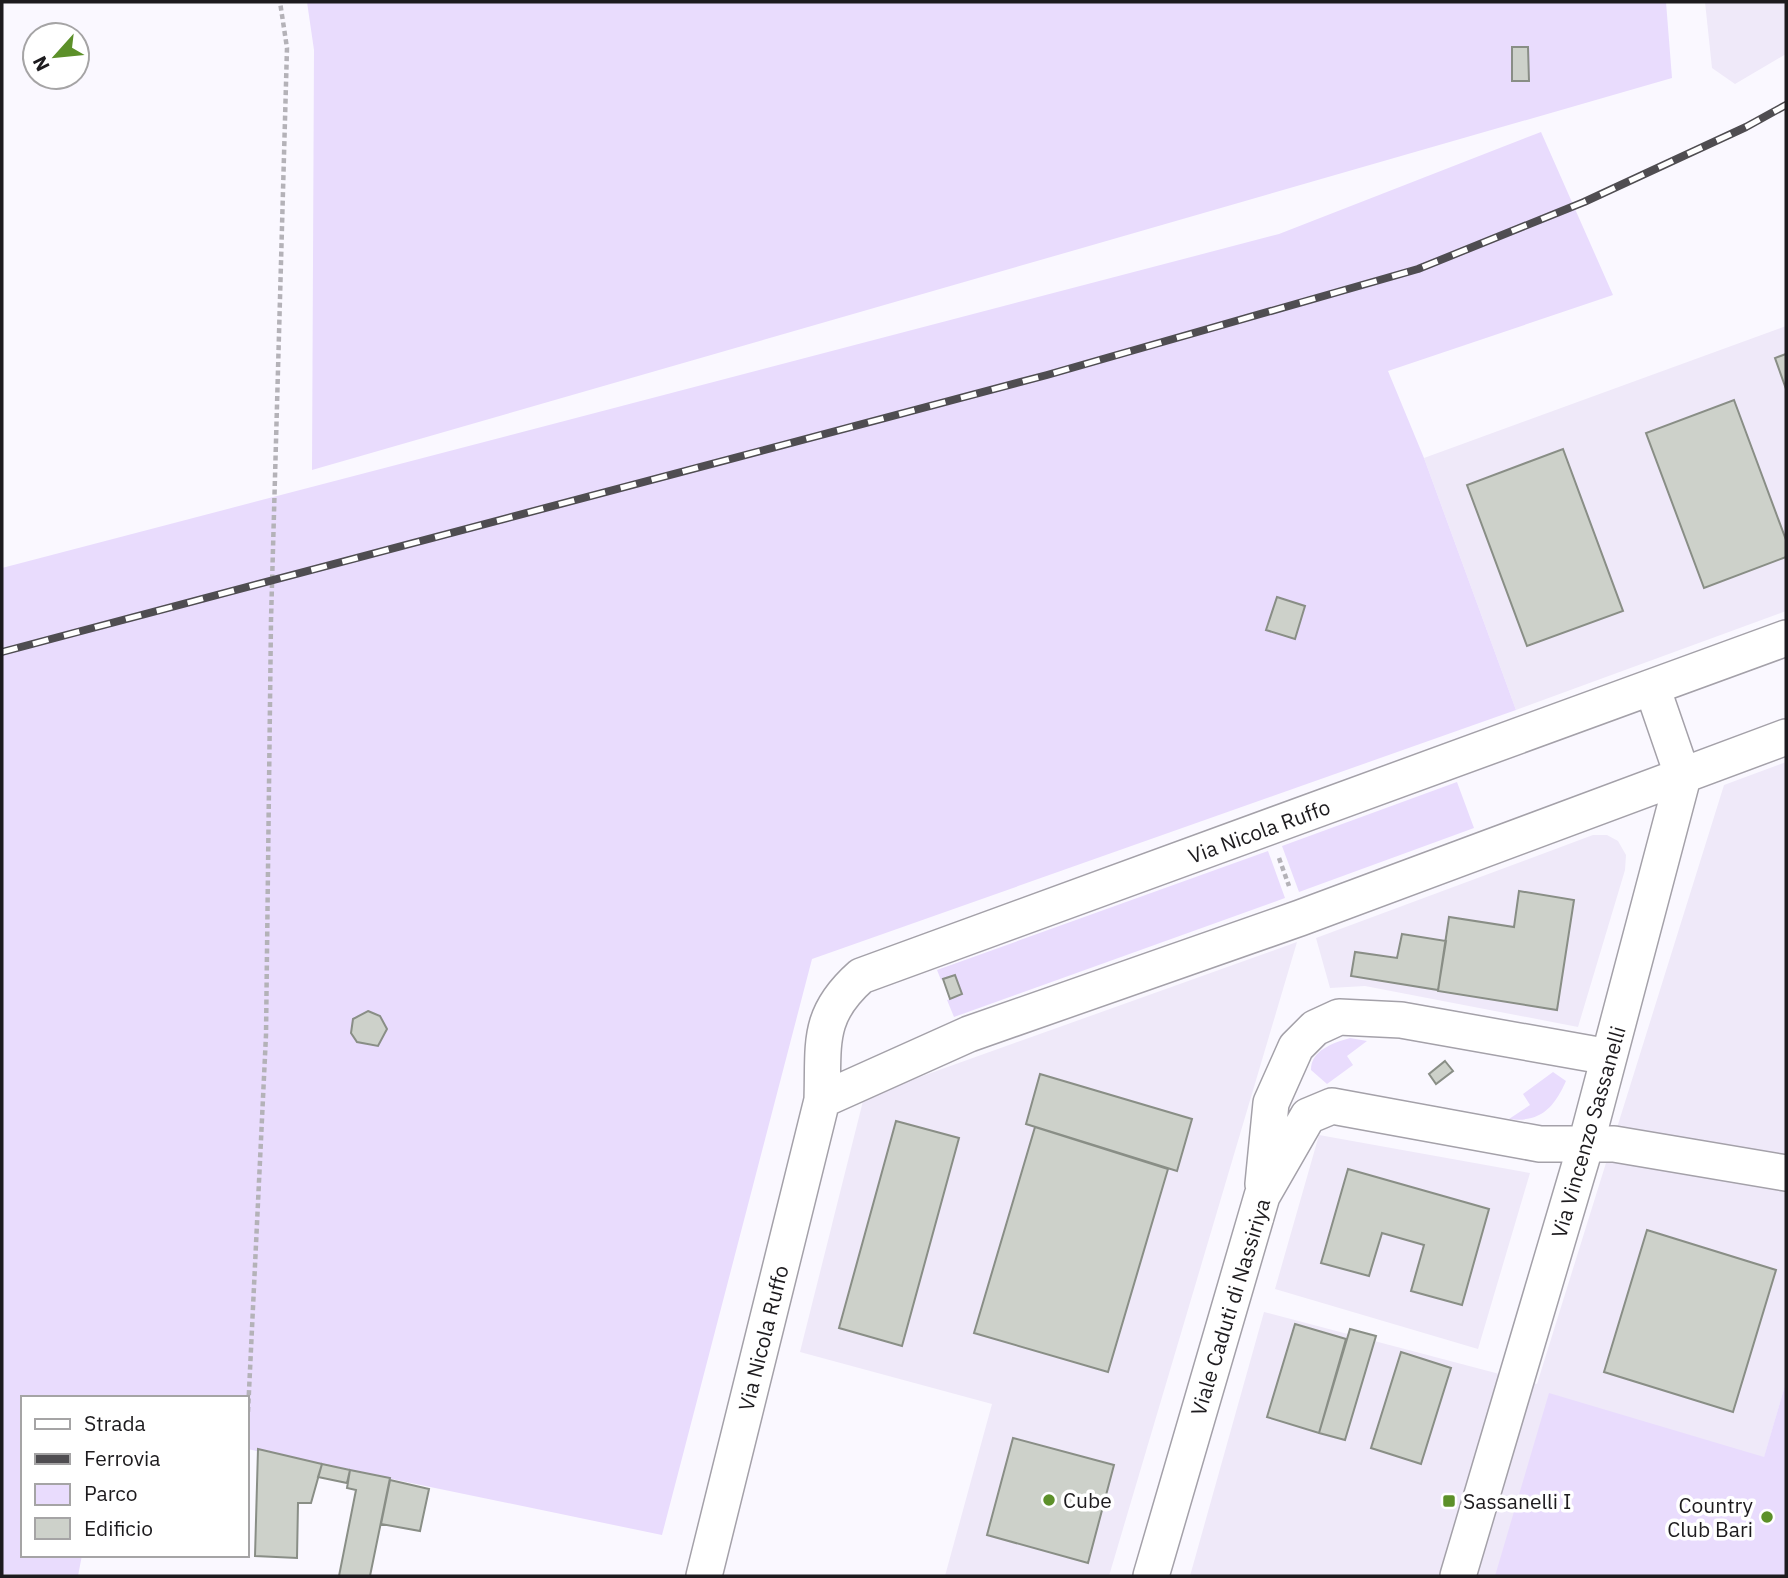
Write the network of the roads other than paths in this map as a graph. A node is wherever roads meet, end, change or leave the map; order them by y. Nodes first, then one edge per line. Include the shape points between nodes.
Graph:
1 (1786, 638) edge
2 (1652, 687) junction
3 (1786, 737) edge
4 (1684, 777) junction
5 (1609, 1057) junction
6 (822, 1100) junction
7 (1586, 1144) junction
8 (1786, 1173) edge
9 (1262, 1196) junction
10 (704, 1576) edge
11 (1151, 1576) edge
12 (1458, 1576) edge

1 - 2 street, Via Nicola Ruffo
2 - 4 street
2 - 6 street, Via Nicola Ruffo via 862,976 839,996 825,1028
3 - 4 street
4 - 5 street, Via Vincenzo Sassanelli
4 - 6 street via 969,1034
5 - 7 street, Via Vincenzo Sassanelli
5 - 9 street via 1401,1020 1339,1017 1315,1028 1296,1047 1271,1103
6 - 10 street, Via Nicola Ruffo
7 - 8 street, Viale Caduti di Nassiriya via 1614,1144
7 - 9 street, Viale Caduti di Nassiriya via 1540,1144 1332,1106 1308,1116
7 - 12 street, Via Vincenzo Sassanelli
9 - 11 street, Viale Caduti di Nassiriya

